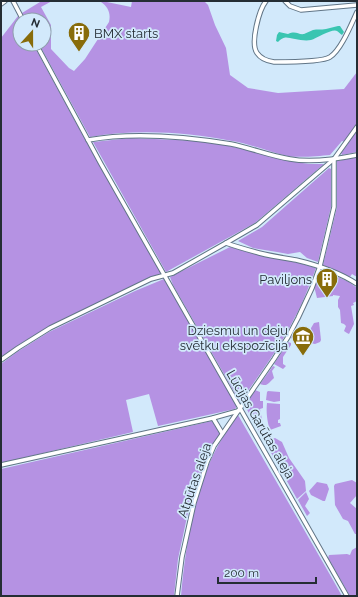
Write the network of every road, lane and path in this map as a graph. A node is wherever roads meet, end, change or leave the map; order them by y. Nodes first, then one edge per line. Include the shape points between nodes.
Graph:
1 (5, 1) edge
2 (13, 1) edge
3 (266, 1) edge
4 (285, 1) edge
5 (1, 4) edge
6 (357, 5) edge
7 (19, 12) edge
8 (357, 12) edge
9 (40, 52) edge
10 (357, 127) edge
11 (88, 140) junction
12 (357, 155) edge
13 (334, 159) junction
14 (226, 243) junction
15 (320, 266) junction
16 (165, 275) junction
17 (357, 284) edge
18 (1, 360) edge
19 (239, 409) junction
20 (213, 418) junction
21 (222, 433) junction
22 (1, 465) edge
23 (177, 596) edge
24 (348, 596) edge

1 - 5 street
2 - 7 street
3 - 8 street via 259,17 255,48 261,57 274,62 325,60 331,57 343,41
4 - 6 street via 301,10
9 - 11 street, Lūcijas Garūtas aleja
10 - 13 street
11 - 13 street via 132,136 168,137 233,145 292,160
11 - 16 street, Lūcijas Garūtas aleja
12 - 13 street
13 - 14 street via 257,225
13 - 15 street, Atpūtas aleja via 334,207
14 - 15 street
14 - 16 street
15 - 17 street
15 - 19 street, Atpūtas aleja via 288,337
16 - 18 street via 50,328
16 - 19 street, Lūcijas Garūtas aleja
19 - 20 street
19 - 21 street, Atpūtas aleja
19 - 24 street, Lūcijas Garūtas aleja
20 - 21 street
20 - 22 street
21 - 23 street, Atpūtas aleja via 209,457 194,504 182,557

